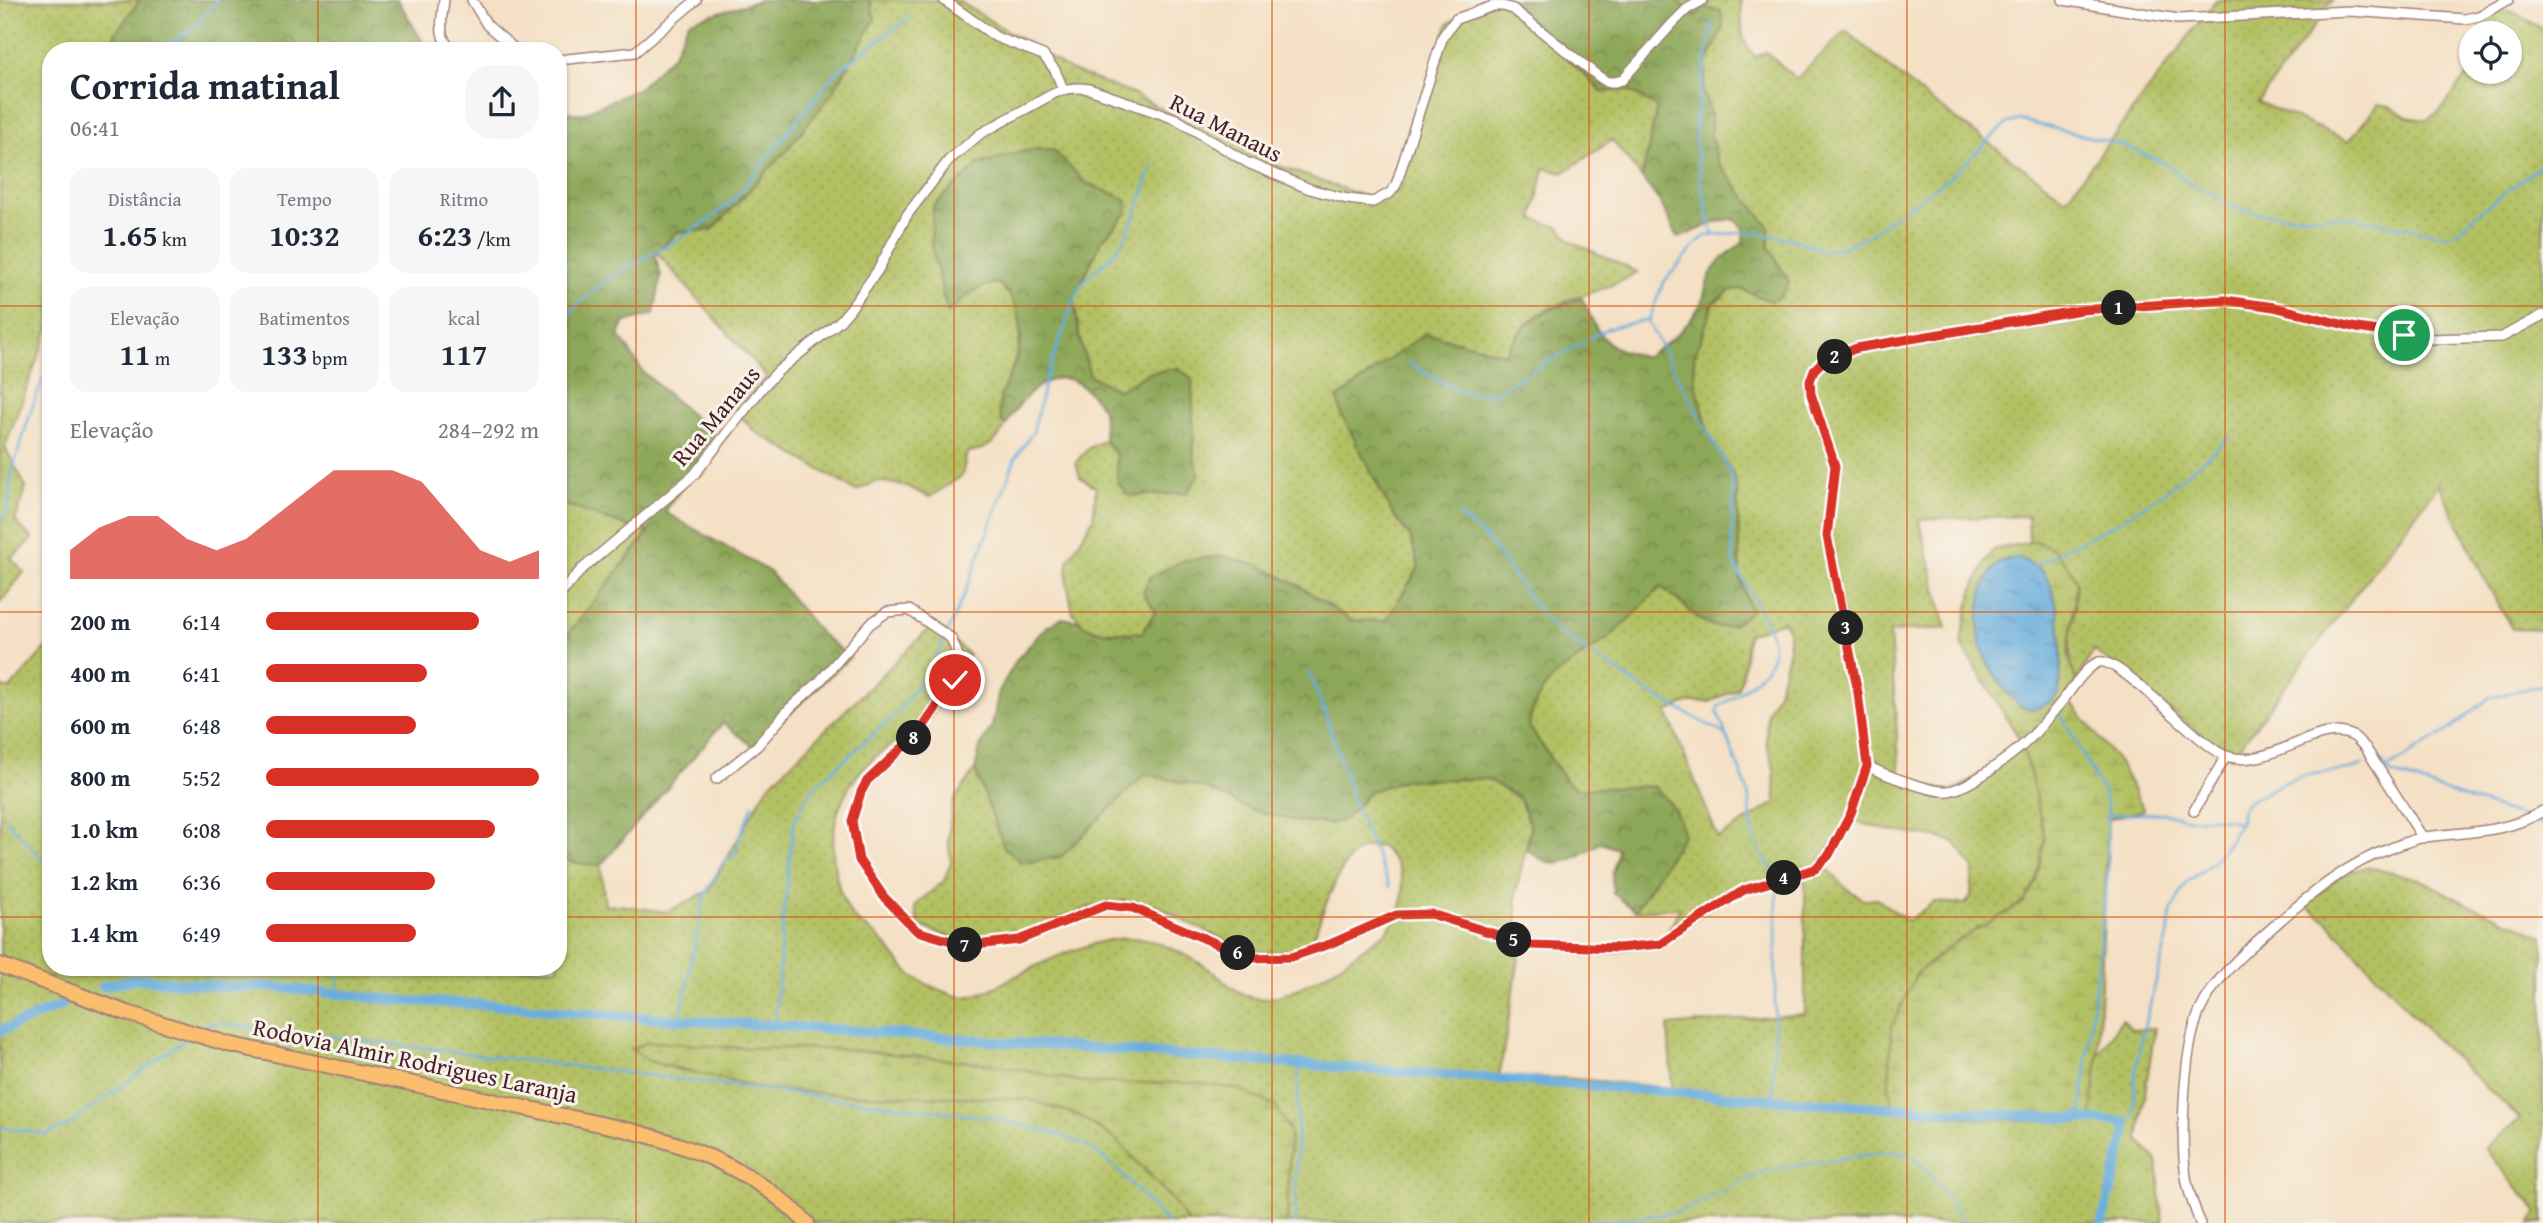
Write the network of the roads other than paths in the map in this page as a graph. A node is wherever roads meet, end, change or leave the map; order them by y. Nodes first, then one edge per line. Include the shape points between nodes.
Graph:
1 (444, 0) edge
2 (472, 0) edge
3 (696, 0) edge
4 (944, 0) edge
5 (1703, 0) edge
6 (2063, 0) edge
7 (2508, 0) edge
8 (446, 42) edge
9 (507, 42) edge
10 (567, 59) edge
11 (1063, 89) junction
12 (2543, 315) edge
13 (567, 586) edge
14 (2226, 756) junction
15 (1867, 766) junction
16 (716, 779) dead end
17 (2194, 811) dead end
18 (2543, 811) edge
19 (2423, 838) junction
20 (0, 965) edge
21 (807, 1223) edge
22 (2200, 1223) edge

1 - 8 street via 441,30
2 - 9 street via 487,25
3 - 10 street via 635,52
4 - 11 street via 996,37 1043,55
5 - 11 street, Rua Manaus via 1688,9 1628,75 1615,82 1598,76 1513,9 1493,6 1456,19 1443,36 1396,185 1373,202 1346,199 1279,177 1176,119 1090,89
6 - 7 street via 2195,20 2350,11 2465,19
11 - 13 street, Rua Manaus via 980,134 949,160 907,215 878,270 840,321 778,371 686,482
12 - 15 street via 2502,337 2428,339 2225,300 2081,310 1857,348 1822,362 1810,381 1811,394 1835,466 1827,536 1858,693
14 - 15 street via 2208,746 2129,676 2104,661 2086,673 2034,735 1983,775 1953,790 1895,778
14 - 17 street
14 - 19 street via 2258,757 2312,736 2338,732 2354,736
15 - 16 street via 1851,813 1829,855 1815,869 1744,890 1660,944 1619,948 1530,945 1431,914 1396,915 1291,957 1250,958 1133,908 1106,905 1019,940 968,946 917,931 908,923 859,860 852,821 867,781 921,730 955,680 959,658 951,638 908,610 887,612 870,624 757,746
18 - 19 street via 2507,828
19 - 22 street via 2348,868 2306,898 2219,981 2199,1013 2188,1062 2183,1121 2188,1186
20 - 21 main road, Rodovia Almir Rodrigues Laranja via 124,1013 228,1044 614,1126 679,1144 744,1174

